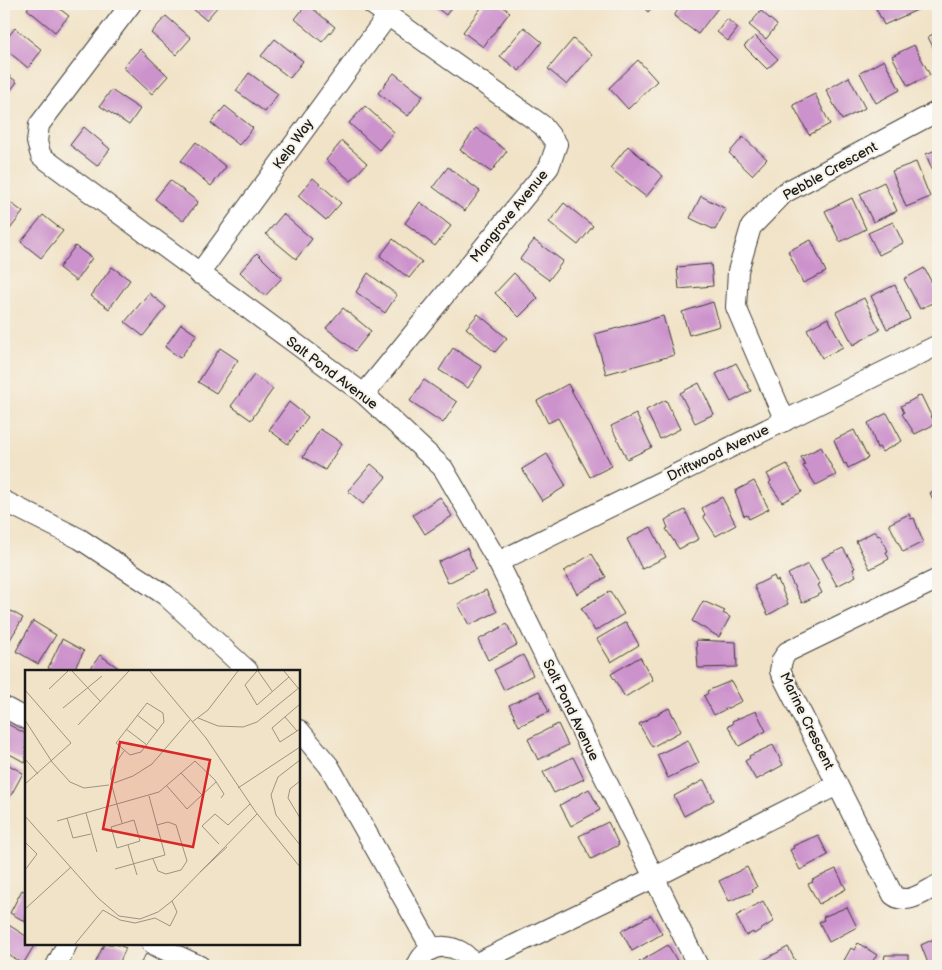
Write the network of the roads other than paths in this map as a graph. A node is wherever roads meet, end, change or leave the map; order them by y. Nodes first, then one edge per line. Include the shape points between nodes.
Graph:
1 (131, 4) edge
2 (380, 9) edge
3 (938, 111) edge
4 (199, 274) junction
5 (938, 345) edge
6 (364, 394) junction
7 (785, 421) junction
8 (4, 501) edge
9 (498, 562) junction
10 (938, 579) edge
11 (247, 670) edge
12 (4, 707) edge
13 (25, 718) edge
14 (300, 731) edge
15 (837, 785) junction
16 (653, 878) junction
17 (938, 885) edge
18 (66, 945) edge
19 (154, 945) edge
20 (432, 949) junction
21 (56, 966) edge
22 (200, 966) edge
23 (417, 966) edge
24 (473, 966) edge
25 (698, 966) edge

1 - 4 street, Salt Pond Avenue via 40,125 37,142 41,156
2 - 4 street, Kelp Way
2 - 6 street, Mangrove Avenue via 542,125 557,144 549,168
3 - 7 street, Pebble Crescent via 784,193 751,227 738,270 736,308
4 - 6 street, Salt Pond Avenue
5 - 7 street, Driftwood Avenue
6 - 9 street, Salt Pond Avenue via 443,468
7 - 9 street, Driftwood Avenue
8 - 11 street via 80,539 165,595
9 - 16 street, Salt Pond Avenue
10 - 15 street, Marine Crescent via 788,652 782,660 780,671
12 - 13 street
14 - 20 street via 329,766
15 - 16 street
15 - 17 street, Marine Crescent via 893,896 907,900
16 - 24 street
16 - 25 street, Salt Pond Avenue
18 - 21 street
19 - 22 street
20 - 23 street
20 - 24 street via 456,948

